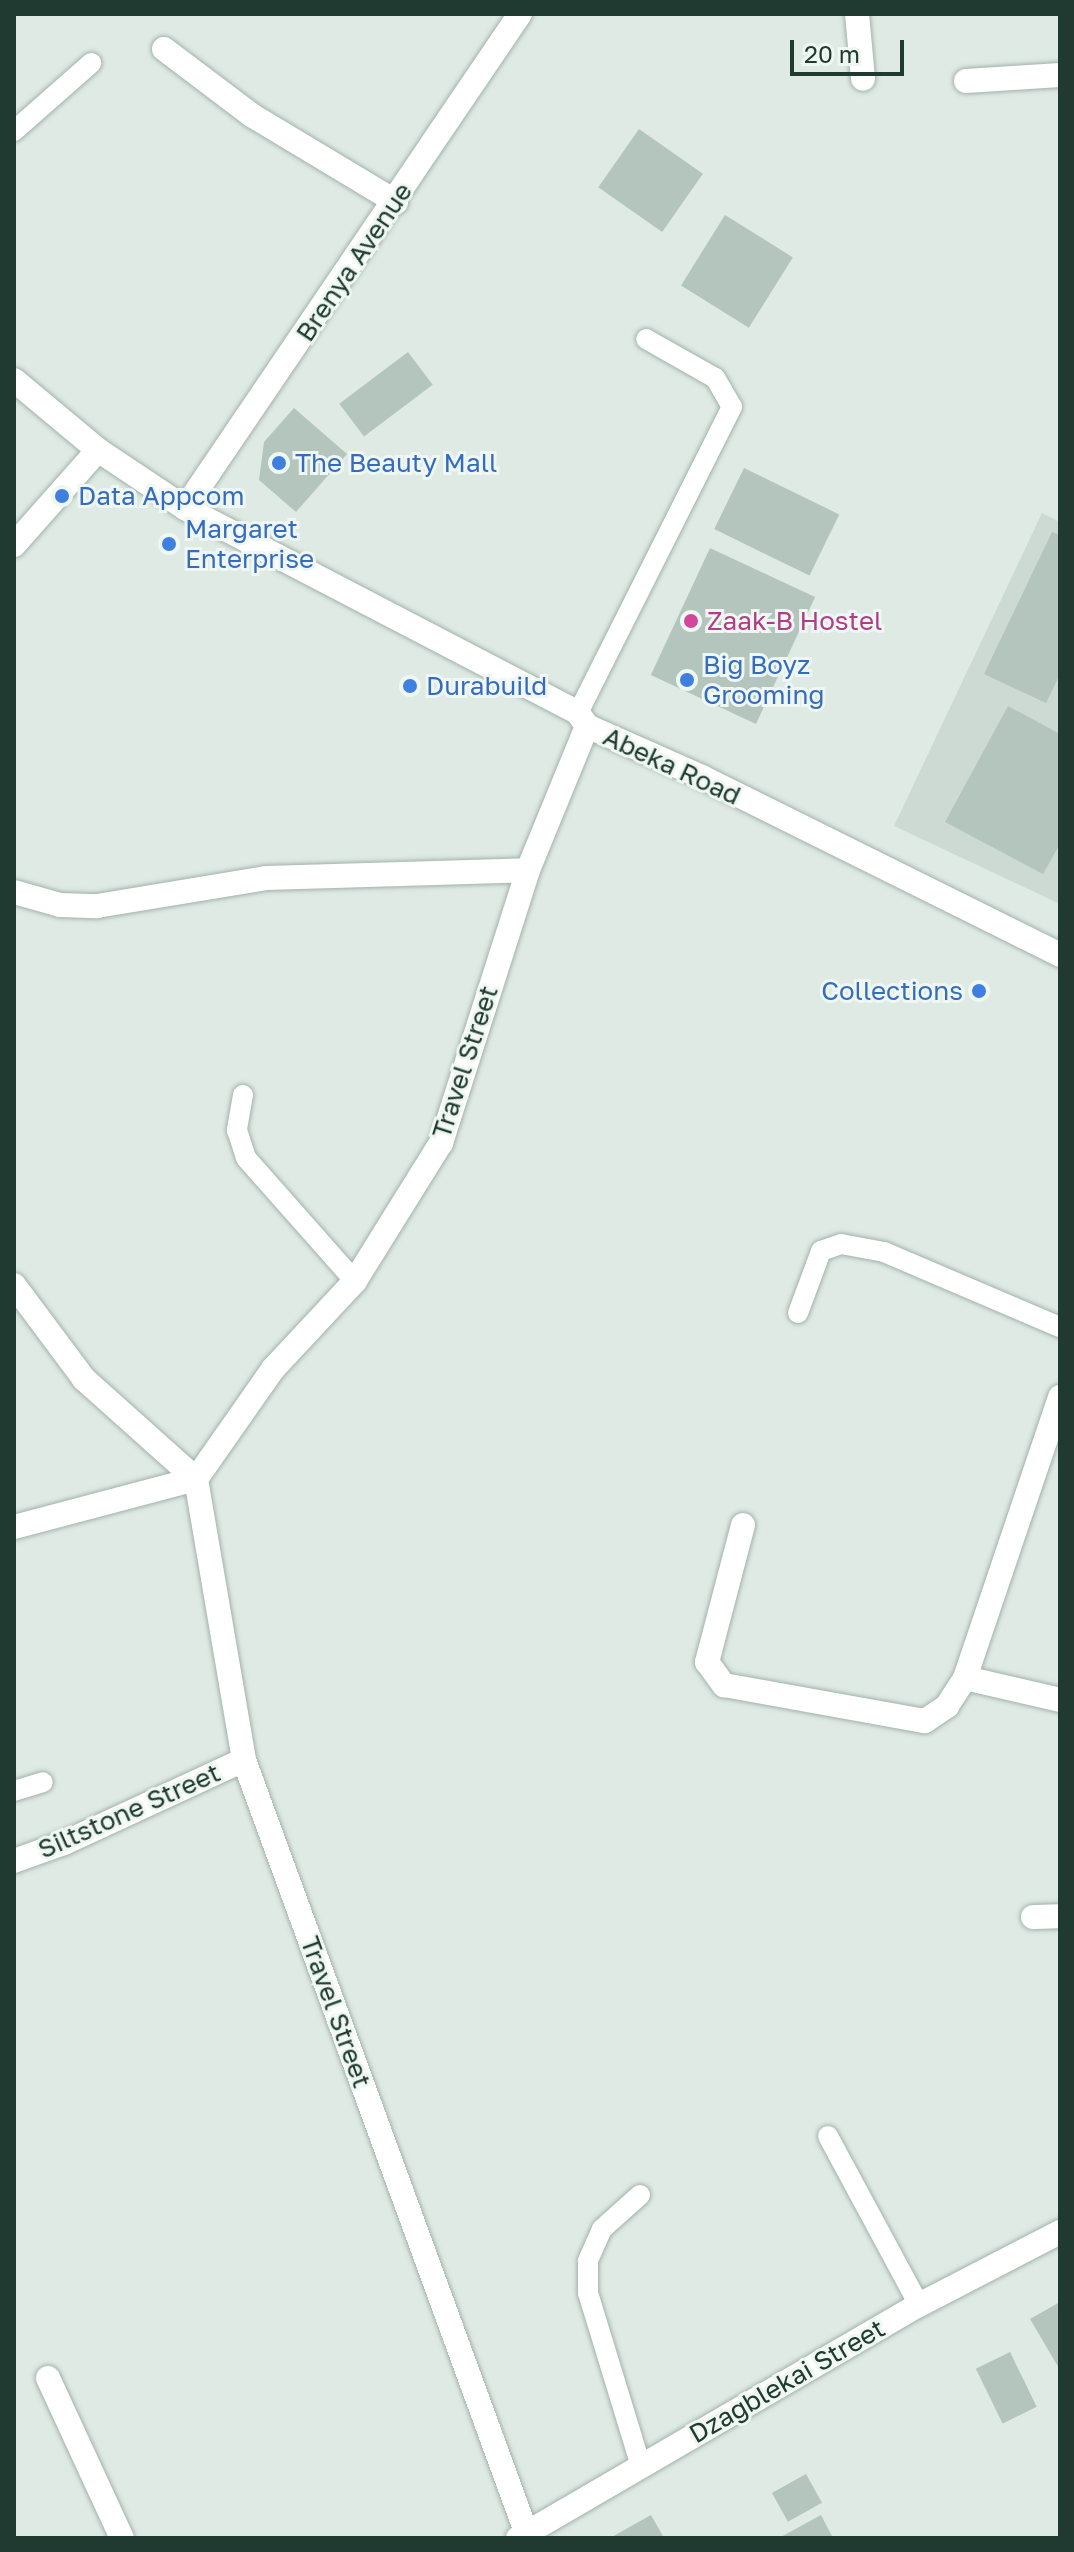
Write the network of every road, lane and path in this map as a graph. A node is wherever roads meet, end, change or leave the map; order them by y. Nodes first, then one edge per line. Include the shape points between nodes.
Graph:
1 (520, 14) edge
2 (857, 14) edge
3 (164, 49) dead end
4 (91, 63) dead end
5 (1060, 75) edge
6 (863, 79) dead end
7 (966, 81) dead end
8 (14, 131) edge
9 (396, 202) junction
10 (646, 339) dead end
11 (14, 380) edge
12 (98, 450) junction
13 (185, 508) junction
14 (14, 545) edge
15 (583, 720) junction
16 (528, 870) junction
17 (14, 892) edge
18 (1060, 955) edge
19 (243, 1095) dead end
20 (355, 1281) junction
21 (14, 1285) edge
22 (798, 1313) dead end
23 (1060, 1327) edge
24 (1060, 1397) edge
25 (196, 1479) junction
26 (743, 1525) dead end
27 (14, 1527) edge
28 (965, 1678) junction
29 (1060, 1700) edge
30 (244, 1760) junction
31 (43, 1782) dead end
32 (14, 1791) edge
33 (14, 1861) edge
34 (1060, 1916) edge
35 (1033, 1917) dead end
36 (828, 2136) dead end
37 (640, 2195) dead end
38 (1060, 2232) edge
39 (919, 2305) junction
40 (48, 2378) dead end
41 (641, 2466) junction
42 (522, 2535) edge
43 (122, 2538) edge

1 - 9 street, Brenya Avenue
2 - 6 street
3 - 9 street via 264,123
4 - 8 lane
5 - 7 street
9 - 13 street, Brenya Avenue
10 - 15 lane via 715,378 732,407
11 - 12 street, Abeka Road
12 - 13 street, Abeka Road
12 - 14 street
13 - 15 street, Abeka Road
15 - 16 street, Travel Street
15 - 18 street, Abeka Road
16 - 17 street via 266,878 97,906 60,905
16 - 20 street, Travel Street via 441,1143
19 - 20 lane via 237,1130 246,1158
20 - 25 street, Travel Street via 273,1369
21 - 25 street via 84,1379
22 - 23 lane via 821,1251 841,1244 884,1252
24 - 28 street
25 - 27 street
25 - 30 street, Travel Street
26 - 28 street via 707,1662 724,1685 925,1721 947,1706
28 - 29 street
30 - 33 street, Siltstone Street
30 - 42 street, Travel Street
31 - 32 lane
34 - 35 street
36 - 39 lane
37 - 41 lane via 602,2229 588,2261 588,2293
38 - 39 street, Dzagblekai Street
39 - 41 street, Dzagblekai Street
40 - 43 street
41 - 42 street, Dzagblekai Street

